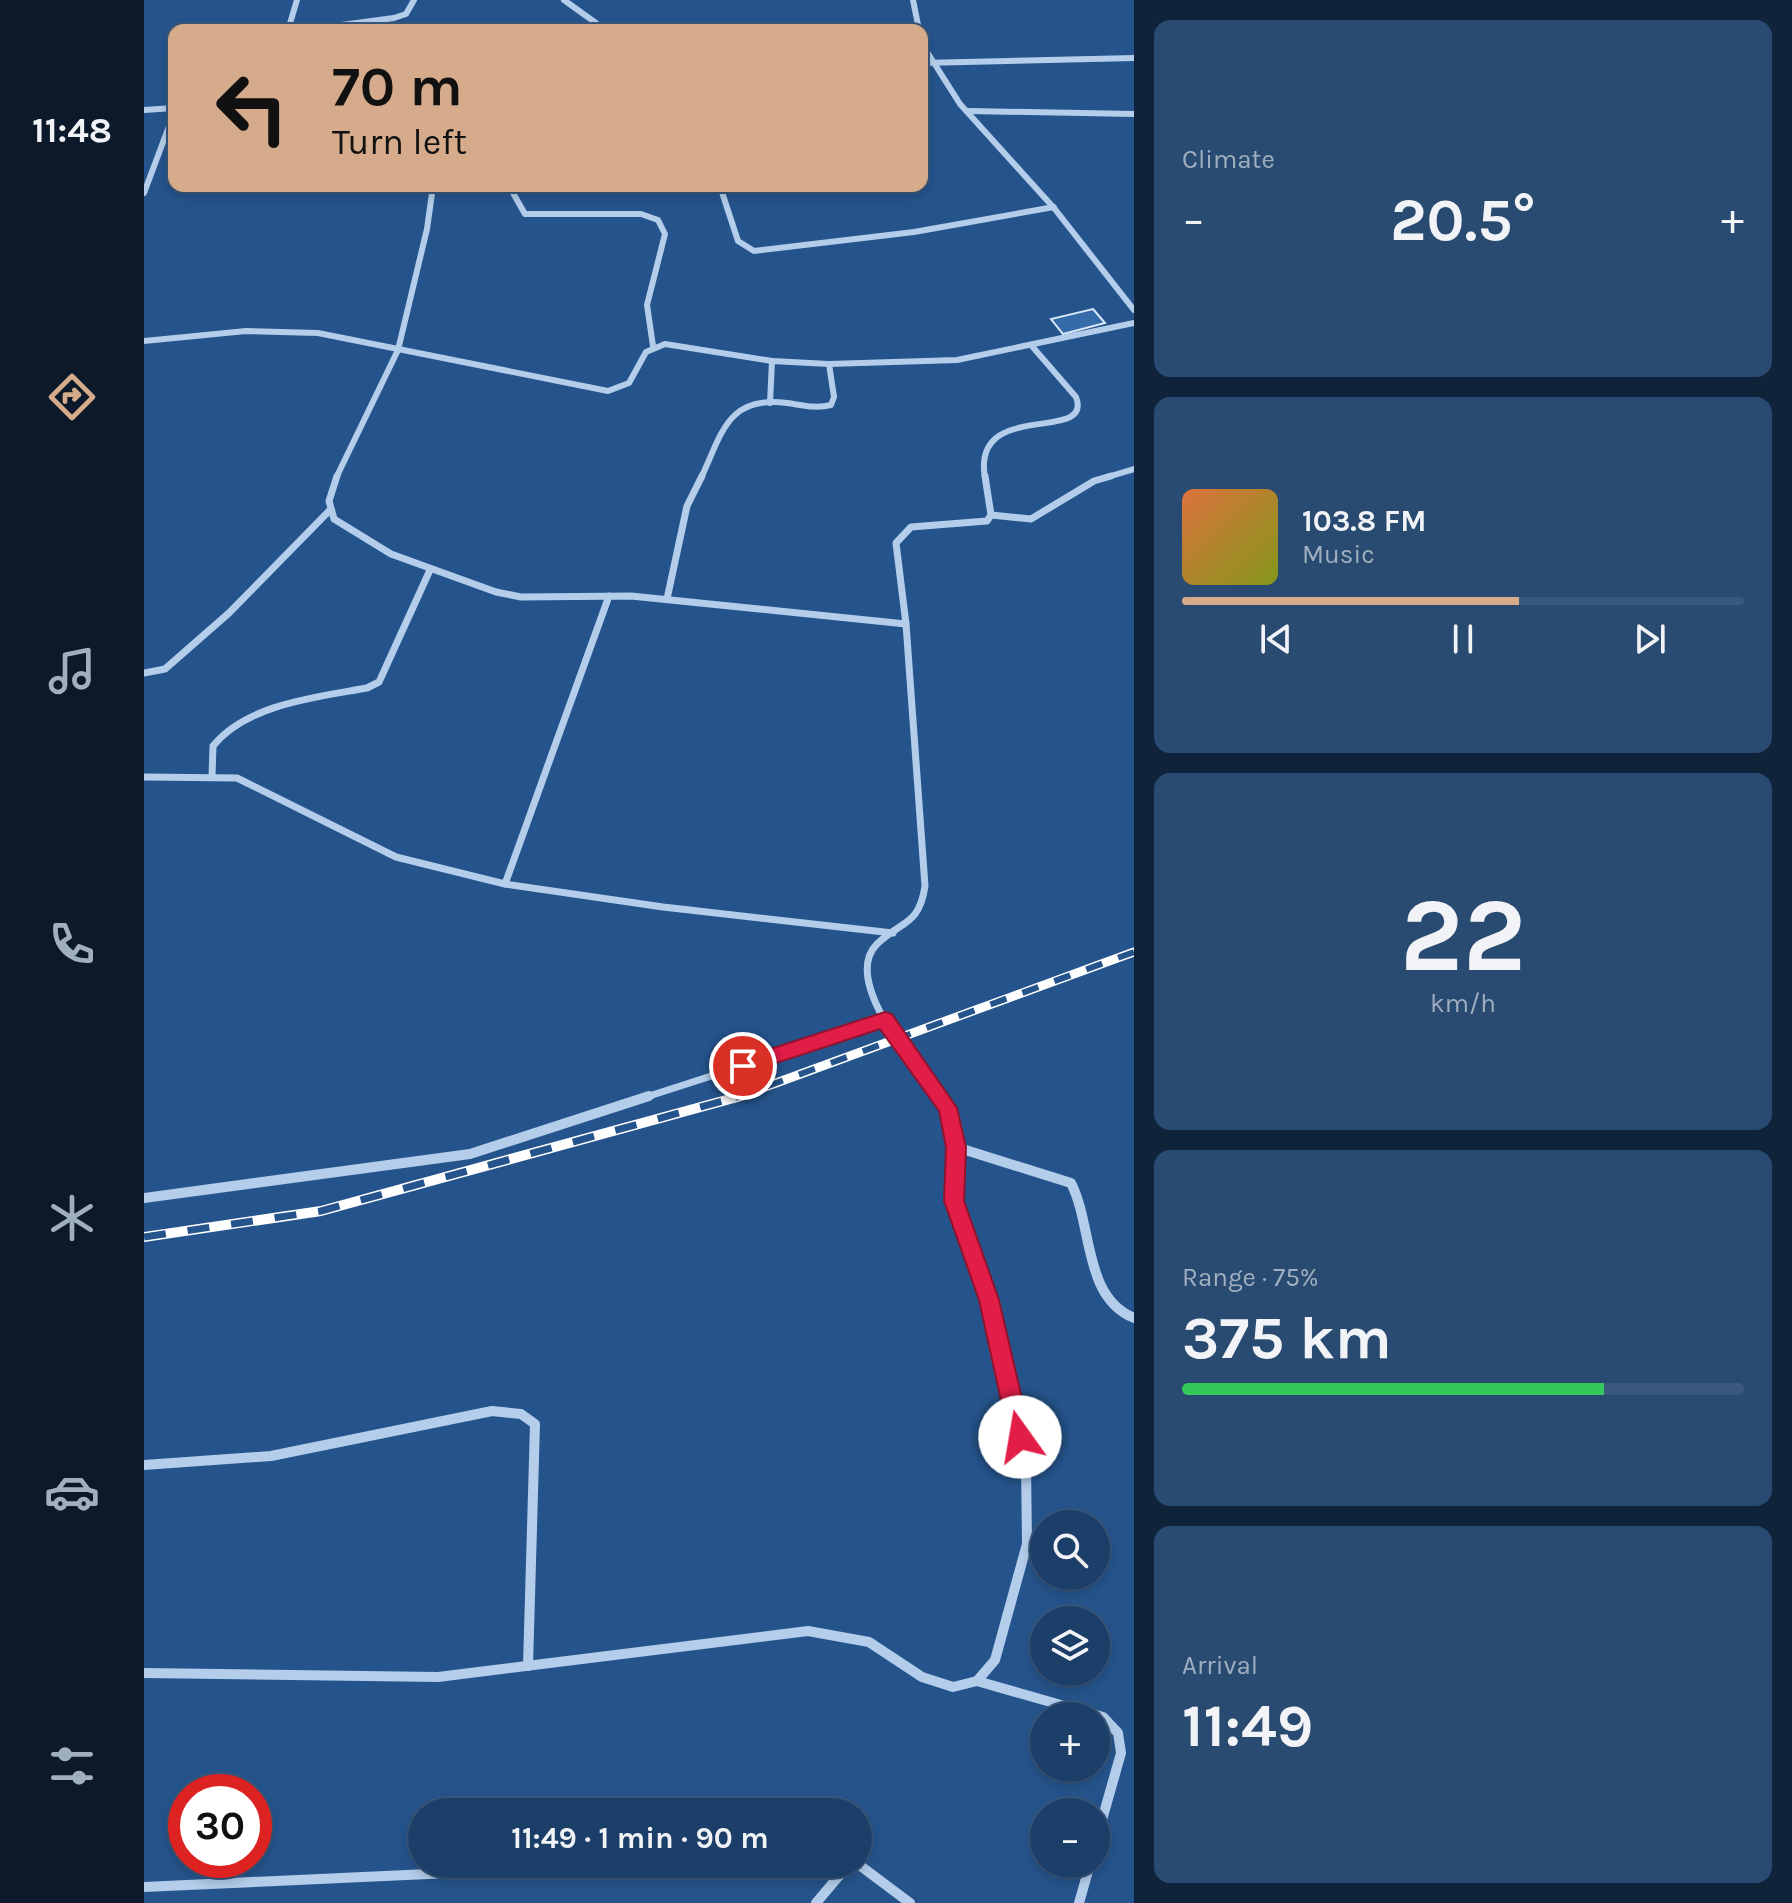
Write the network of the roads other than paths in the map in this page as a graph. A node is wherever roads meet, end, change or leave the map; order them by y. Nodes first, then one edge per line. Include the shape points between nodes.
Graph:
1 (297, 0) edge
2 (414, 0) edge
3 (564, 0) edge
4 (913, 0) edge
5 (290, 24) edge
6 (349, 24) edge
7 (596, 24) edge
8 (918, 24) edge
9 (928, 56) edge
10 (1134, 58) edge
11 (928, 62) edge
12 (931, 62) junction
13 (144, 110) edge
14 (168, 110) edge
15 (969, 111) junction
16 (1134, 114) edge
17 (168, 127) edge
18 (432, 192) edge
19 (512, 192) edge
20 (722, 192) edge
21 (144, 193) edge
22 (1054, 207) junction
23 (1133, 307) edge
24 (1134, 323) edge
25 (144, 341) edge
26 (1031, 345) junction
27 (653, 346) junction
28 (398, 350) junction
29 (772, 361) junction
30 (829, 364) junction
31 (770, 403) junction
32 (1134, 469) edge
33 (330, 510) junction
34 (991, 515) junction
35 (430, 570) junction
36 (609, 596) junction
37 (667, 599) junction
38 (906, 624) junction
39 (144, 673) edge
40 (144, 777) edge
41 (212, 777) junction
42 (505, 884) junction
43 (893, 933) junction
44 (885, 1020) junction
45 (956, 1147) junction
46 (144, 1198) edge
47 (1134, 1318) edge
48 (144, 1465) edge
49 (528, 1666) junction
50 (144, 1673) edge
51 (977, 1681) junction
52 (1108, 1798) edge
53 (872, 1874) edge
54 (408, 1875) edge
55 (837, 1878) edge
56 (1086, 1878) edge
57 (144, 1887) edge
58 (816, 1903) edge
59 (910, 1903) edge
60 (1079, 1903) edge

1 - 5 street
2 - 6 street via 406,14
3 - 7 street
4 - 8 street
9 - 12 street
10 - 12 street
11 - 12 street
12 - 15 street
13 - 14 street
15 - 16 street
15 - 22 street
17 - 21 street
18 - 28 street
19 - 27 street via 525,214 633,214 658,220 665,234 644,327
20 - 22 street via 738,241 754,251 914,232
22 - 23 street
24 - 26 street
25 - 28 street via 246,331 318,333
26 - 30 street via 957,360
26 - 34 street via 1079,405 1068,419 1005,433 985,447
27 - 28 street via 633,384 608,391
27 - 29 street
28 - 33 street via 331,488
29 - 30 street
29 - 31 street
30 - 31 street via 831,405
31 - 37 street via 752,401 731,416 687,506
32 - 34 street via 1094,481 1031,519
33 - 35 street via 344,529
33 - 39 street via 229,613 165,669
34 - 38 street via 974,524 911,527 901,534 896,543
35 - 36 street via 521,597
35 - 41 street via 379,682 282,705 231,730 211,749
36 - 37 street
36 - 42 street
37 - 38 street
38 - 43 street via 925,886 922,907
40 - 41 street
41 - 42 street via 256,784 396,857
42 - 43 street
43 - 44 street via 875,946 866,974
44 - 45 street via 948,1108
44 - 46 street via 470,1154
45 - 47 street via 1071,1183 1083,1199 1100,1291 1110,1307
45 - 51 street via 954,1201 989,1300 1026,1464 1029,1500 1027,1544 995,1660
48 - 49 street via 296,1452 492,1411 527,1415 535,1424
49 - 50 street via 395,1679
49 - 51 street via 808,1631 869,1642 922,1677 953,1687
51 - 52 street via 1103,1717 1118,1733 1121,1753
53 - 59 street
54 - 57 street
55 - 58 street
56 - 60 street

